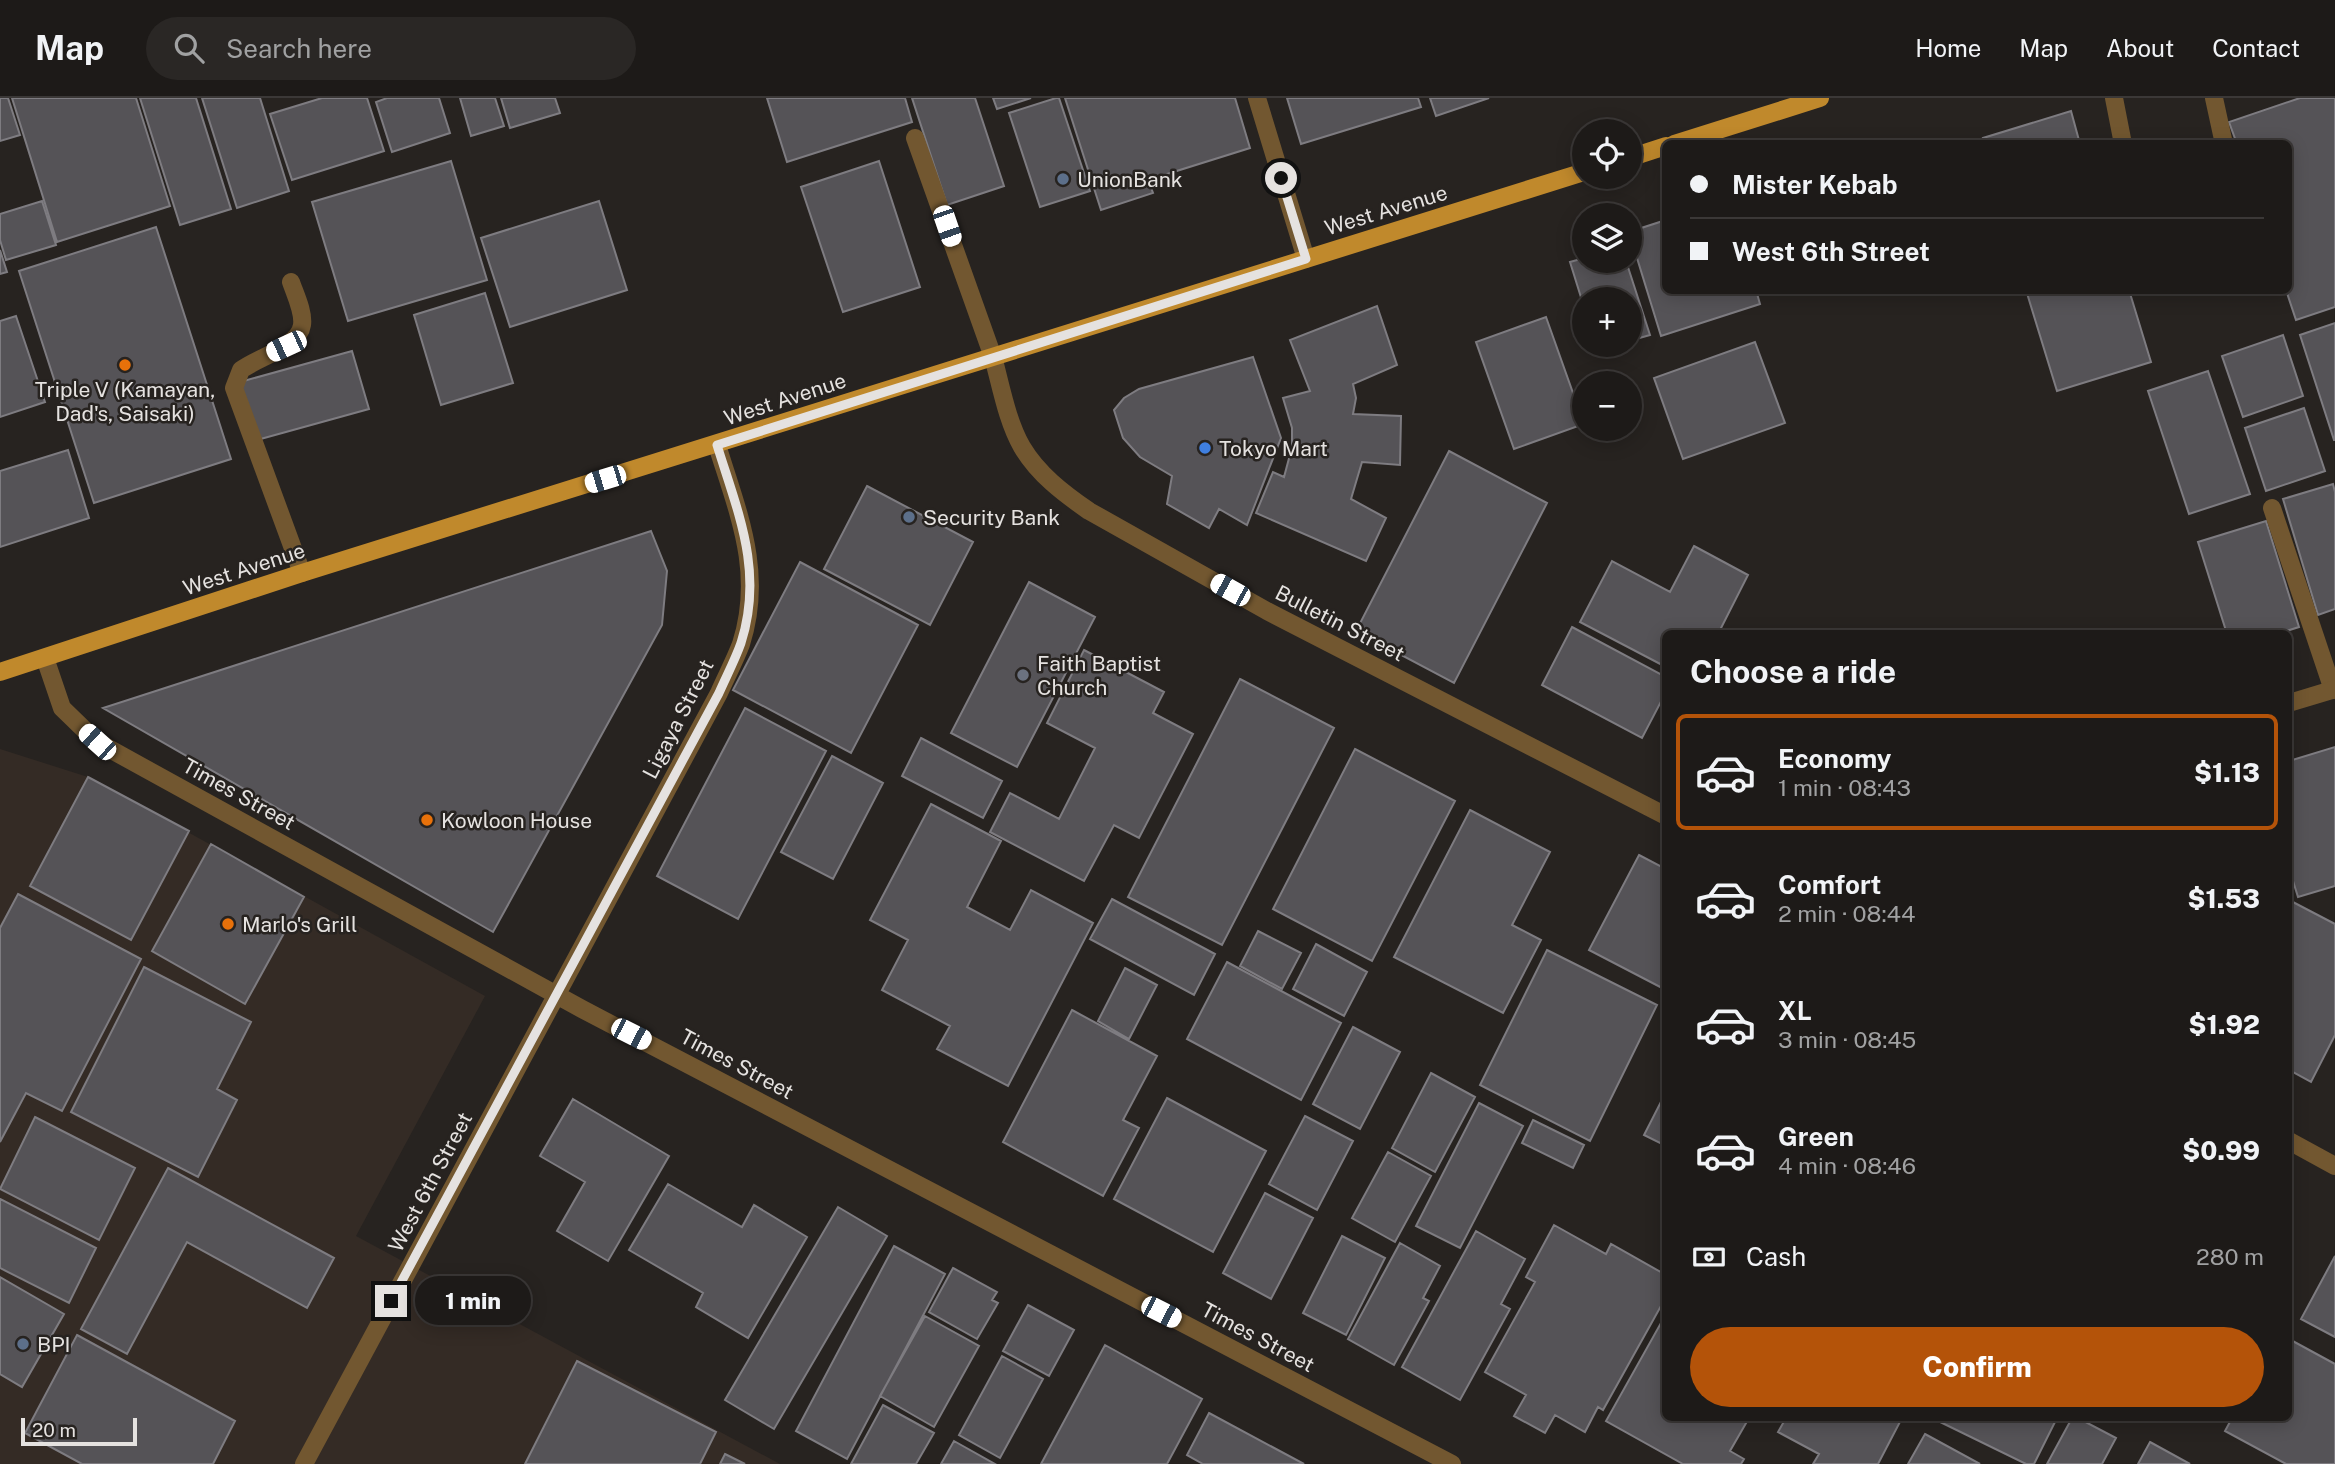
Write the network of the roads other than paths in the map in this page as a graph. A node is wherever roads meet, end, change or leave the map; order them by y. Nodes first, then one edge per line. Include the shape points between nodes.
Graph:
1 (1257, 98) edge
2 (1820, 98) edge
3 (2114, 98) edge
4 (2214, 98) edge
5 (915, 138) dead end
6 (1687, 140) edge
7 (2122, 140) edge
8 (2223, 140) edge
9 (1662, 147) edge
10 (1642, 154) edge
11 (1572, 176) edge
12 (1306, 259) junction
13 (291, 282) dead end
14 (993, 357) junction
15 (717, 445) junction
16 (2272, 508) dead end
17 (303, 573) junction
18 (45, 658) junction
19 (0, 672) edge
20 (2334, 690) edge
21 (2292, 702) edge
22 (1662, 814) edge
23 (556, 995) junction
24 (2292, 1143) edge
25 (2335, 1166) edge
26 (304, 1464) edge
27 (1452, 1464) edge

1 - 12 street
2 - 6 main road
3 - 7 street
4 - 8 street
5 - 14 street, Bulletin Street
9 - 10 main road
11 - 12 main road, West Avenue
12 - 14 main road, West Avenue
13 - 17 street via 302,326 286,346 241,370 234,388
14 - 15 main road, West Avenue
14 - 22 street, Bulletin Street via 1021,446 1064,494 1267,611
15 - 17 main road, West Avenue
15 - 23 street, Ligaya Street via 751,568 741,643 719,693
16 - 20 street
17 - 18 main road, West Avenue
18 - 19 main road, West Avenue
18 - 23 street, Times Street via 62,708 97,742
20 - 21 street
23 - 26 street, West 6th Street
23 - 27 street, Times Street
24 - 25 street

